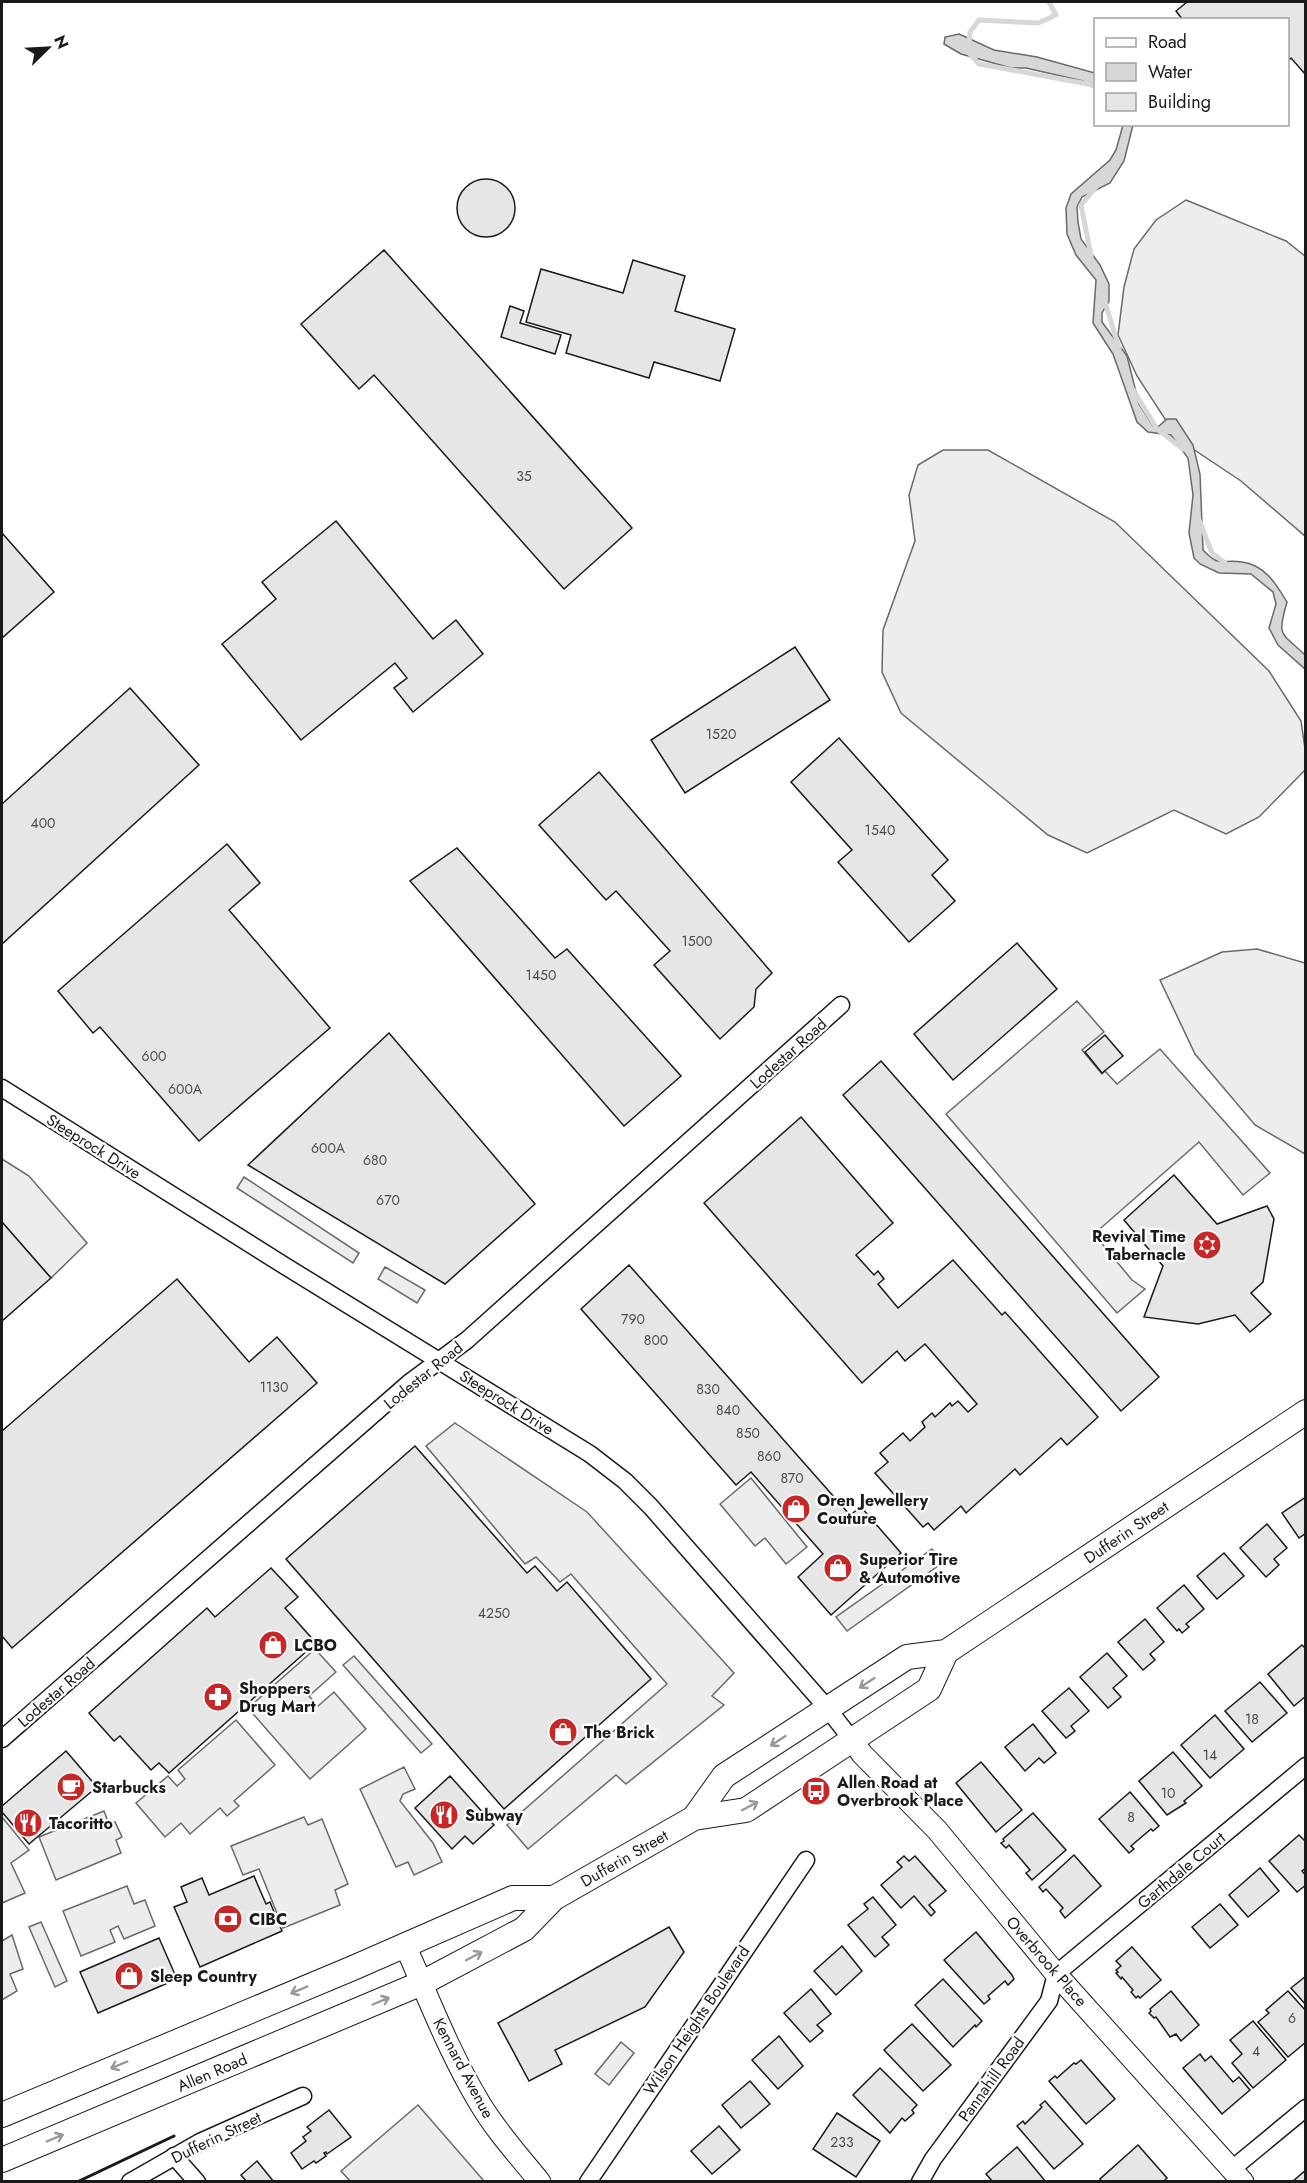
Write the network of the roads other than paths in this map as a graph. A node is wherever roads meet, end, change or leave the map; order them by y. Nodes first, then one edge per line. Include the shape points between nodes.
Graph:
1 (841, 1005) dead end
2 (2, 1088) edge
3 (440, 1360) junction
4 (1305, 1412) edge
5 (946, 1652) junction
6 (828, 1709) junction
7 (2, 1739) edge
8 (852, 1740) junction
9 (1305, 1766) edge
10 (694, 1818) junction
11 (806, 1860) dead end
12 (554, 1898) junction
13 (405, 1944) junction
14 (1056, 1974) junction
15 (422, 1983) junction
16 (303, 2096) dead end
17 (1305, 2108) edge
18 (2, 2115) edge
19 (174, 2156) junction
20 (2, 2160) edge
21 (1238, 2175) edge
22 (130, 2181) edge
23 (197, 2181) edge
24 (540, 2181) edge
25 (588, 2181) edge
26 (920, 2181) edge

1 - 3 street, Lodestar Road
2 - 3 street, Steeprock Drive
3 - 6 street, Steeprock Drive via 590,1454 625,1481
3 - 7 street, Lodestar Road
4 - 5 main road, Dufferin Street
5 -> 6 main road, Dufferin Street via 907,1657
5 - 8 main road, Dufferin Street via 929,1689
6 - 8 street, Steeprock Drive
6 -> 10 main road, Dufferin Street via 724,1776
10 -> 8 main road, Dufferin Street via 746,1810
8 - 14 street, Overbrook Place via 937,1830
9 - 14 street, Garthdale Court
10 - 12 main road, Dufferin Street
11 - 25 street, Wilson Heights Boulevard
12 - 13 main road, Dufferin Street via 513,1898
15 -> 12 main road, Dufferin Street via 524,1929
13 - 15 street, Kennard Avenue
13 -> 18 main road
14 - 21 street, Overbrook Place
14 - 26 street, Pannahill Road via 1049,2001
20 -> 15 main road, Allen Road
15 - 24 street, Kennard Avenue via 479,2102
16 - 19 street, Dufferin Street
17 - 21 street
19 - 22 street, Dufferin Street
19 - 23 street

